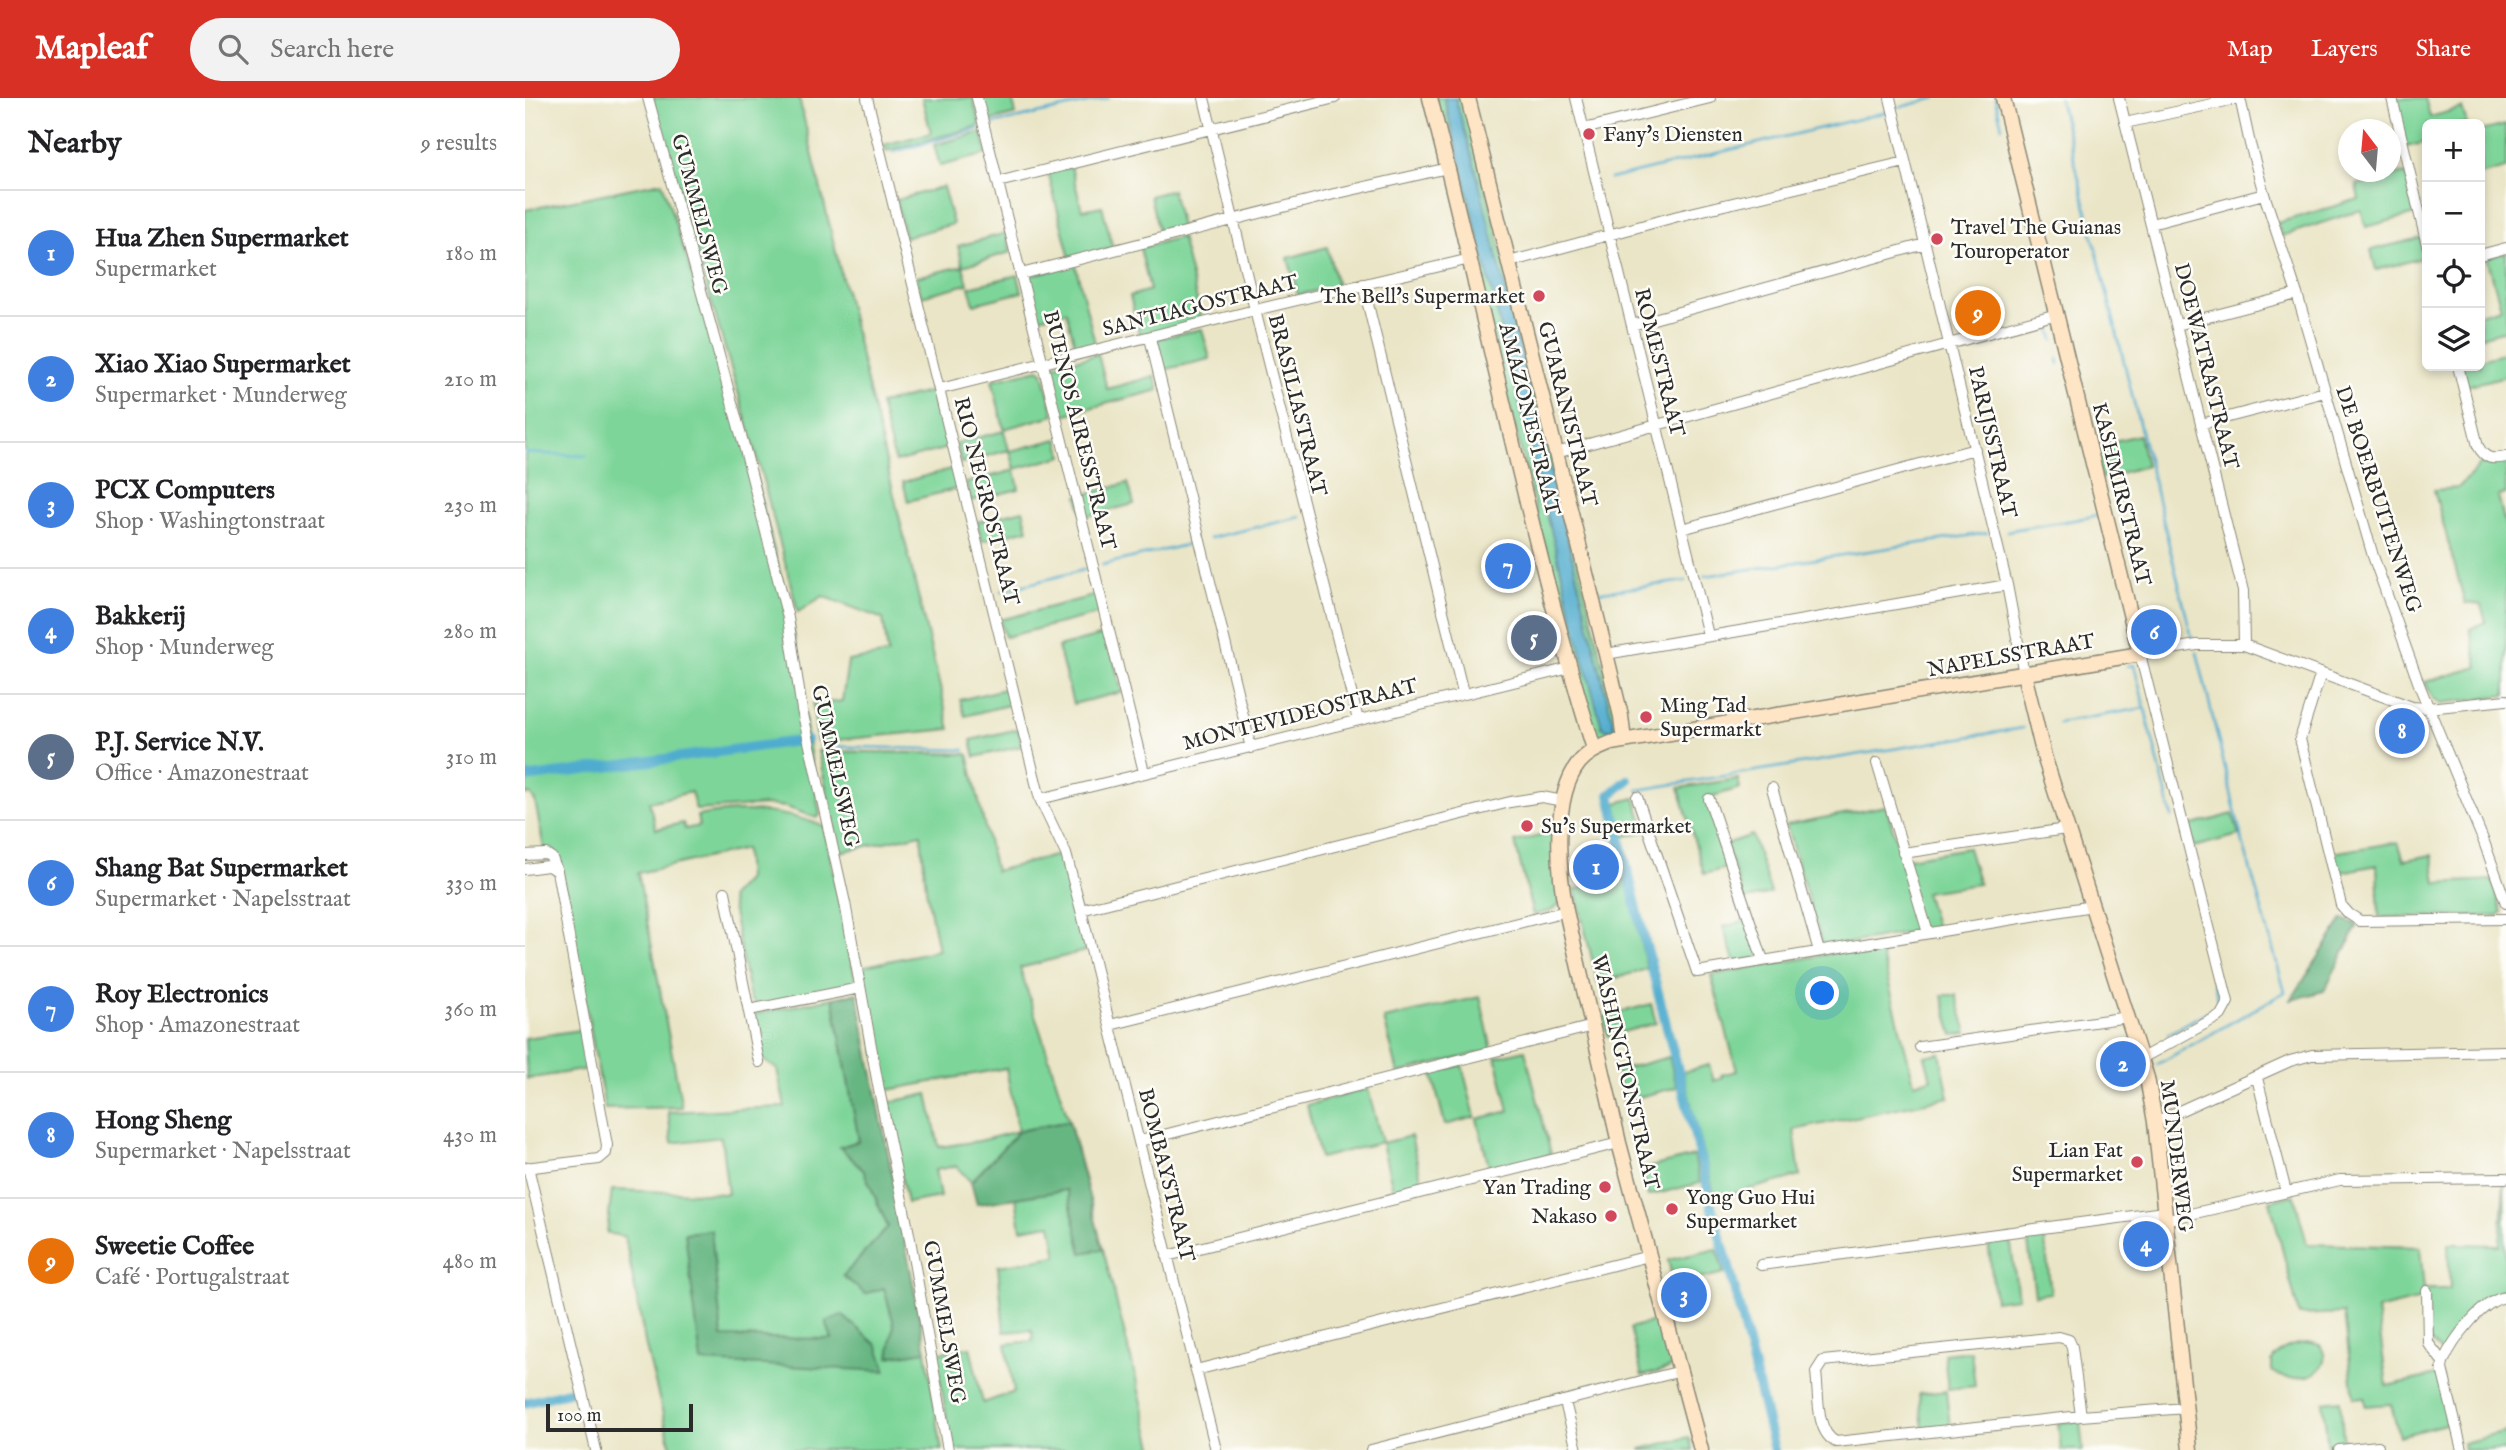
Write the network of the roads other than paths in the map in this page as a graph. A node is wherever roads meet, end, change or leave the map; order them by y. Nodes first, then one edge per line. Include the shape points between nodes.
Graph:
1 (648, 98) edge
2 (867, 98) edge
3 (977, 98) edge
4 (1204, 98) edge
5 (1335, 98) edge
6 (1430, 98) edge
7 (1468, 98) edge
8 (1576, 98) edge
9 (1710, 98) edge
10 (1890, 98) edge
11 (2003, 98) edge
12 (2119, 98) edge
13 (2240, 98) edge
14 (2392, 98) edge
15 (1683, 101) edge
16 (2125, 123) junction
17 (1211, 129) junction
18 (1584, 129) junction
19 (1905, 162) junction
20 (1448, 168) junction
21 (998, 182) junction
22 (2264, 194) junction
23 (1234, 221) junction
24 (2422, 223) edge
25 (2151, 224) junction
26 (1609, 235) junction
27 (1925, 244) junction
28 (2506, 248) edge
29 (2485, 253) edge
30 (1470, 259) junction
31 (1509, 262) junction
32 (1021, 274) junction
33 (1363, 284) junction
34 (2297, 294) junction
35 (1255, 310) junction
36 (2057, 314) junction
37 (1632, 325) junction
38 (2177, 325) junction
39 (1150, 338) junction
40 (1950, 344) junction
41 (1044, 364) junction
42 (2459, 371) edge
43 (940, 389) junction
44 (2325, 392) junction
45 (2201, 424) junction
46 (1656, 427) junction
47 (1975, 449) junction
48 (1556, 453) junction
49 (2506, 457) edge
50 (1682, 529) junction
51 (2007, 586) junction
52 (1708, 635) junction
53 (2244, 645) junction
54 (1606, 653) junction
55 (2140, 654) junction
56 (1570, 668) junction
57 (2321, 673) junction
58 (2024, 674) junction
59 (1463, 693) junction
60 (2506, 700) edge
61 (2428, 708) junction
62 (1358, 720) junction
63 (1624, 741) junction
64 (1251, 748) junction
65 (1594, 749) junction
66 (1877, 763) dead end
67 (1144, 772) junction
68 (1772, 789) dead end
69 (1637, 797) dead end
70 (1041, 799) junction
71 (1709, 799) dead end
72 (1563, 801) junction
73 (2066, 829) junction
74 (1903, 853) junction
75 (525, 855) edge
76 (525, 869) edge
77 (557, 870) junction
78 (725, 892) dead end
79 (2506, 903) edge
80 (2092, 906) junction
81 (1081, 910) junction
82 (1566, 911) junction
83 (2506, 919) edge
84 (1928, 933) junction
85 (1819, 951) junction
86 (1763, 960) junction
87 (860, 988) junction
88 (749, 1010) junction
89 (2128, 1017) junction
90 (1110, 1026) junction
91 (1593, 1026) junction
92 (1920, 1047) dead end
93 (2506, 1051) edge
94 (2142, 1058) junction
95 (759, 1062) dead end
96 (2257, 1077) junction
97 (2155, 1122) junction
98 (1140, 1141) junction
99 (1619, 1143) junction
100 (526, 1167) edge
101 (2506, 1178) edge
102 (2286, 1192) junction
103 (2164, 1216) junction
104 (1167, 1256) junction
105 (1649, 1256) junction
106 (1761, 1265) dead end
107 (2427, 1291) dead end
108 (2506, 1297) edge
109 (2443, 1362) junction
110 (1196, 1370) junction
111 (1681, 1371) junction
112 (1565, 1402) junction
113 (2186, 1408) junction
114 (2081, 1416) junction
115 (2378, 1446) dead end
116 (597, 1450) edge
117 (948, 1450) edge
118 (1216, 1450) edge
119 (1371, 1450) edge
120 (1577, 1450) edge
121 (1701, 1450) edge
122 (2190, 1450) edge
123 (2339, 1450) edge
124 (2462, 1450) edge

1 - 87 street, GUMMELSWEG via 788,618 802,710
2 - 43 street, RIO NEGROSTRAAT
3 - 21 street, BUENOS AIRESSTRAAT
4 - 17 street, BRASILIASTRAAT
5 - 17 street
6 - 20 street, AMAZONESTRAAT
7 - 31 street, GUARANISTRAAT
8 - 18 street, ROMESTRAAT
9 - 15 street
10 - 19 street, PARIJSSTRAAT
11 - 36 street, KASHMIRSTRAAT
12 - 16 street, DOEWATRASTRAAT
13 - 16 street
13 - 22 street, DE BOERBUITENWEG
14 - 24 street
15 - 18 street
16 - 25 street, DOEWATRASTRAAT
17 - 21 street
17 - 23 street, BRASILIASTRAAT
18 - 26 street, ROMESTRAAT
19 - 26 street
19 - 27 street, PARIJSSTRAAT
20 - 23 street
20 - 30 street, AMAZONESTRAAT
21 - 32 street, BUENOS AIRESSTRAAT
22 - 25 street
22 - 34 street, DE BOERBUITENWEG
23 - 32 street
23 - 35 street, BRASILIASTRAAT
25 - 38 street, DOEWATRASTRAAT
26 - 31 street
26 - 37 street, ROMESTRAAT
27 - 37 street
27 - 40 street, PARIJSSTRAAT
28 - 29 street
30 - 33 street, SANTIAGOSTRAAT
30 - 56 street, AMAZONESTRAAT
31 - 48 street, GUARANISTRAAT
32 - 41 street, BUENOS AIRESSTRAAT
33 - 35 street, SANTIAGOSTRAAT
33 - 59 street
34 - 38 street
34 - 44 street, DE BOERBUITENWEG
35 - 39 street, SANTIAGOSTRAAT
35 - 62 street, BRASILIASTRAAT
36 - 40 street
36 - 55 street, KASHMIRSTRAAT
37 - 46 street, ROMESTRAAT
38 - 45 street, DOEWATRASTRAAT
39 - 41 street, SANTIAGOSTRAAT
39 - 64 street
40 - 46 street
40 - 47 street, PARIJSSTRAAT
41 - 43 street, SANTIAGOSTRAAT
41 - 67 street, BUENOS AIRESSTRAAT
42 - 49 street via 2478,446 2483,455
43 - 70 street, RIO NEGROSTRAAT
44 - 45 street
44 - 61 street, DE BOERBUITENWEG via 2373,556
45 - 53 street, DOEWATRASTRAAT via 2243,591
46 - 48 street
46 - 50 street, ROMESTRAAT
47 - 50 street
47 - 51 street, PARIJSSTRAAT
48 - 54 street, GUARANISTRAAT
50 - 52 street, ROMESTRAAT
51 - 52 street
51 - 58 street, PARIJSSTRAAT
52 - 54 street
53 - 55 street, NAPELSSTRAAT via 2197,645
53 - 57 street, NAPELSSTRAAT
54 - 63 street, GUARANISTRAAT
55 - 58 street, NAPELSSTRAAT
55 - 94 street, KASHMIRSTRAAT via 2228,1002 2221,1015
56 - 59 street, MONTEVIDEOSTRAAT
56 - 65 street, AMAZONESTRAAT
57 - 61 street, NAPELSSTRAAT via 2412,707
57 - 83 street via 2300,739 2341,905 2360,921
58 - 63 street, NAPELSSTRAAT
58 - 73 street, MUNDERWEG
59 - 62 street, MONTEVIDEOSTRAAT
60 - 61 street, NAPELSSTRAAT
61 - 79 street, DE BOERBUITENWEG
62 - 64 street, MONTEVIDEOSTRAAT
63 - 65 street, NAPELSSTRAAT
64 - 67 street, MONTEVIDEOSTRAAT
65 - 72 street, WASHINGTONSTRAAT via 1569,780
66 - 74 street
67 - 70 street, MONTEVIDEOSTRAAT
68 - 85 street
69 - 86 street via 1697,972
70 - 81 street, RIO NEGROSTRAAT via 1066,854
71 - 86 street
72 - 81 street via 1542,797 1510,802
72 - 82 street, WASHINGTONSTRAAT via 1560,858
73 - 74 street
73 - 80 street, MUNDERWEG
74 - 84 street
75 - 77 street via 546,854
76 - 77 street via 548,866
77 - 100 street via 607,1145 599,1159
78 - 88 street
80 - 84 street
80 - 89 street, MUNDERWEG
81 - 90 street, BOMBAYSTRAAT
82 - 90 street
82 - 91 street, WASHINGTONSTRAAT
84 - 85 street
85 - 86 street
87 - 88 street
87 - 117 street, GUMMELSWEG
88 - 95 street
89 - 92 street
89 - 94 street, MUNDERWEG
90 - 98 street, BOMBAYSTRAAT
91 - 98 street
91 - 99 street, WASHINGTONSTRAAT
93 - 96 street via 2312,1055 2290,1060
94 - 97 street, MUNDERWEG
96 - 97 street
96 - 102 street
97 - 103 street, MUNDERWEG
98 - 104 street, BOMBAYSTRAAT
99 - 104 street
99 - 105 street, WASHINGTONSTRAAT
100 - 116 street
101 - 102 street via 2340,1180
102 - 103 street
103 - 106 street
103 - 113 street, MUNDERWEG
104 - 110 street, BOMBAYSTRAAT
105 - 110 street
105 - 111 street, WASHINGTONSTRAAT
107 - 109 street via 2428,1343
108 - 109 street via 2495,1299 2479,1312
109 - 124 street
110 - 118 street, BOMBAYSTRAAT
111 - 112 street
111 - 121 street, WASHINGTONSTRAAT
112 - 119 street
112 - 120 street
113 - 114 street
113 - 122 street, MUNDERWEG
114 - 114 street via 1836,1442 1823,1428 1816,1372 1823,1362 2059,1337 2069,1340 2072,1347
115 - 123 street

